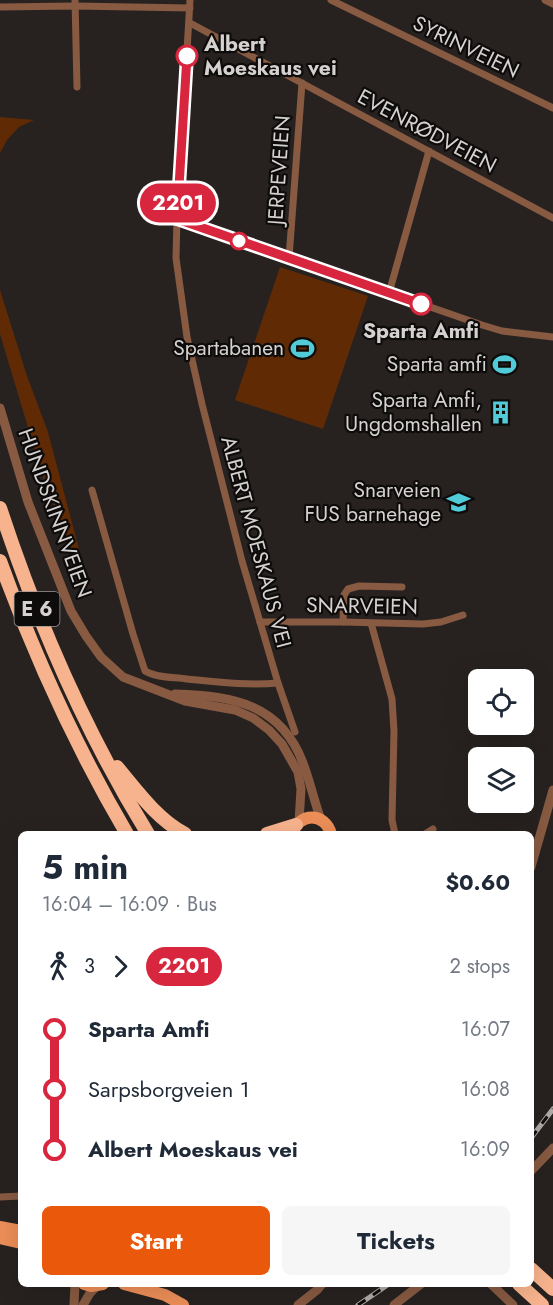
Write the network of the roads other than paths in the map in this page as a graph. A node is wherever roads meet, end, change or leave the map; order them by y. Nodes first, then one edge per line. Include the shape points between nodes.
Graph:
1 (332, 0) edge
2 (545, 0) edge
3 (75, 3) edge
4 (190, 4) edge
5 (553, 4) edge
6 (0, 7) edge
7 (190, 22) junction
8 (302, 83) junction
9 (77, 87) dead end
10 (553, 108) edge
11 (429, 151) junction
12 (553, 218) edge
13 (177, 219) junction
14 (289, 258) junction
15 (389, 293) junction
16 (553, 337) edge
17 (0, 408) edge
18 (92, 490) dead end
19 (0, 508) edge
20 (0, 561) edge
21 (402, 587) dead end
22 (463, 615) dead end
23 (260, 622) junction
24 (343, 622) junction
25 (371, 623) junction
26 (278, 683) junction
27 (166, 694) junction
28 (295, 732) dead end
29 (100, 747) junction
30 (553, 790) edge
31 (321, 820) junction
32 (296, 827) edge
33 (433, 829) dead end
34 (125, 831) edge
35 (146, 831) edge
36 (180, 831) edge
37 (279, 831) edge
38 (330, 831) edge
39 (394, 831) edge
40 (430, 831) edge
41 (534, 856) edge
42 (553, 1148) edge
43 (534, 1168) edge
44 (18, 1196) edge
45 (0, 1197) edge
46 (0, 1227) edge
47 (18, 1230) edge
48 (0, 1238) edge
49 (18, 1242) edge
50 (534, 1272) edge
51 (75, 1287) edge
52 (98, 1287) edge
53 (135, 1287) edge
54 (156, 1287) edge
55 (320, 1287) edge
56 (417, 1287) edge
57 (494, 1287) edge
58 (522, 1287) edge
59 (553, 1289) edge
60 (165, 1295) junction
61 (74, 1305) edge
62 (82, 1305) edge
63 (183, 1305) edge
64 (298, 1305) edge
65 (394, 1305) edge
66 (513, 1305) edge
67 (542, 1305) edge

1 - 10 street, SYRINVEIEN
2 - 5 street
3 - 4 street
3 - 6 street
3 - 9 street
4 - 7 street, ALBERT MOESKAUS VEI
7 - 8 street, EVENRØDVEIEN
7 - 13 street, ALBERT MOESKAUS VEI
8 - 11 street, EVENRØDVEIEN
8 - 14 street, JERPEVEIEN
11 - 12 street, EVENRØDVEIEN
11 - 15 street
13 - 14 street
13 - 23 street, ALBERT MOESKAUS VEI via 177,258 187,337
14 - 15 street
15 - 16 street via 502,331
17 - 27 street, HUNDSKINNVEIEN via 28,502 71,611 101,657 123,677
18 - 26 street via 145,671 205,681
19 - 29 highway, E 6 via 42,621
20 - 34 highway, E 6 via 61,707
21 - 24 street via 348,589 344,595
22 - 25 street, SNARVEIEN via 423,624
23 - 24 street, SNARVEIEN
23 - 26 street, ALBERT MOESKAUS VEI
24 - 25 street, SNARVEIEN
25 - 39 street via 392,699
26 - 28 street, ALBERT MOESKAUS VEI
27 - 31 street via 236,701 257,708 274,720 299,753
27 - 32 street, HUNDSKINNVEIEN via 235,710 269,729 298,772 301,789
29 - 35 highway, E 6
29 - 36 highway, E 6 via 159,814
30 - 41 street
31 - 32 main road via 304,819
31 - 38 main road
32 - 37 highway
33 - 40 street
42 - 43 street
44 - 45 street
46 - 47 main road
48 - 49 main road
50 - 59 highway
51 - 61 street
52 - 62 street
53 - 60 main road
54 - 60 main road
55 - 64 street
56 - 65 street
57 - 66 street
58 - 67 highway
60 - 63 main road

